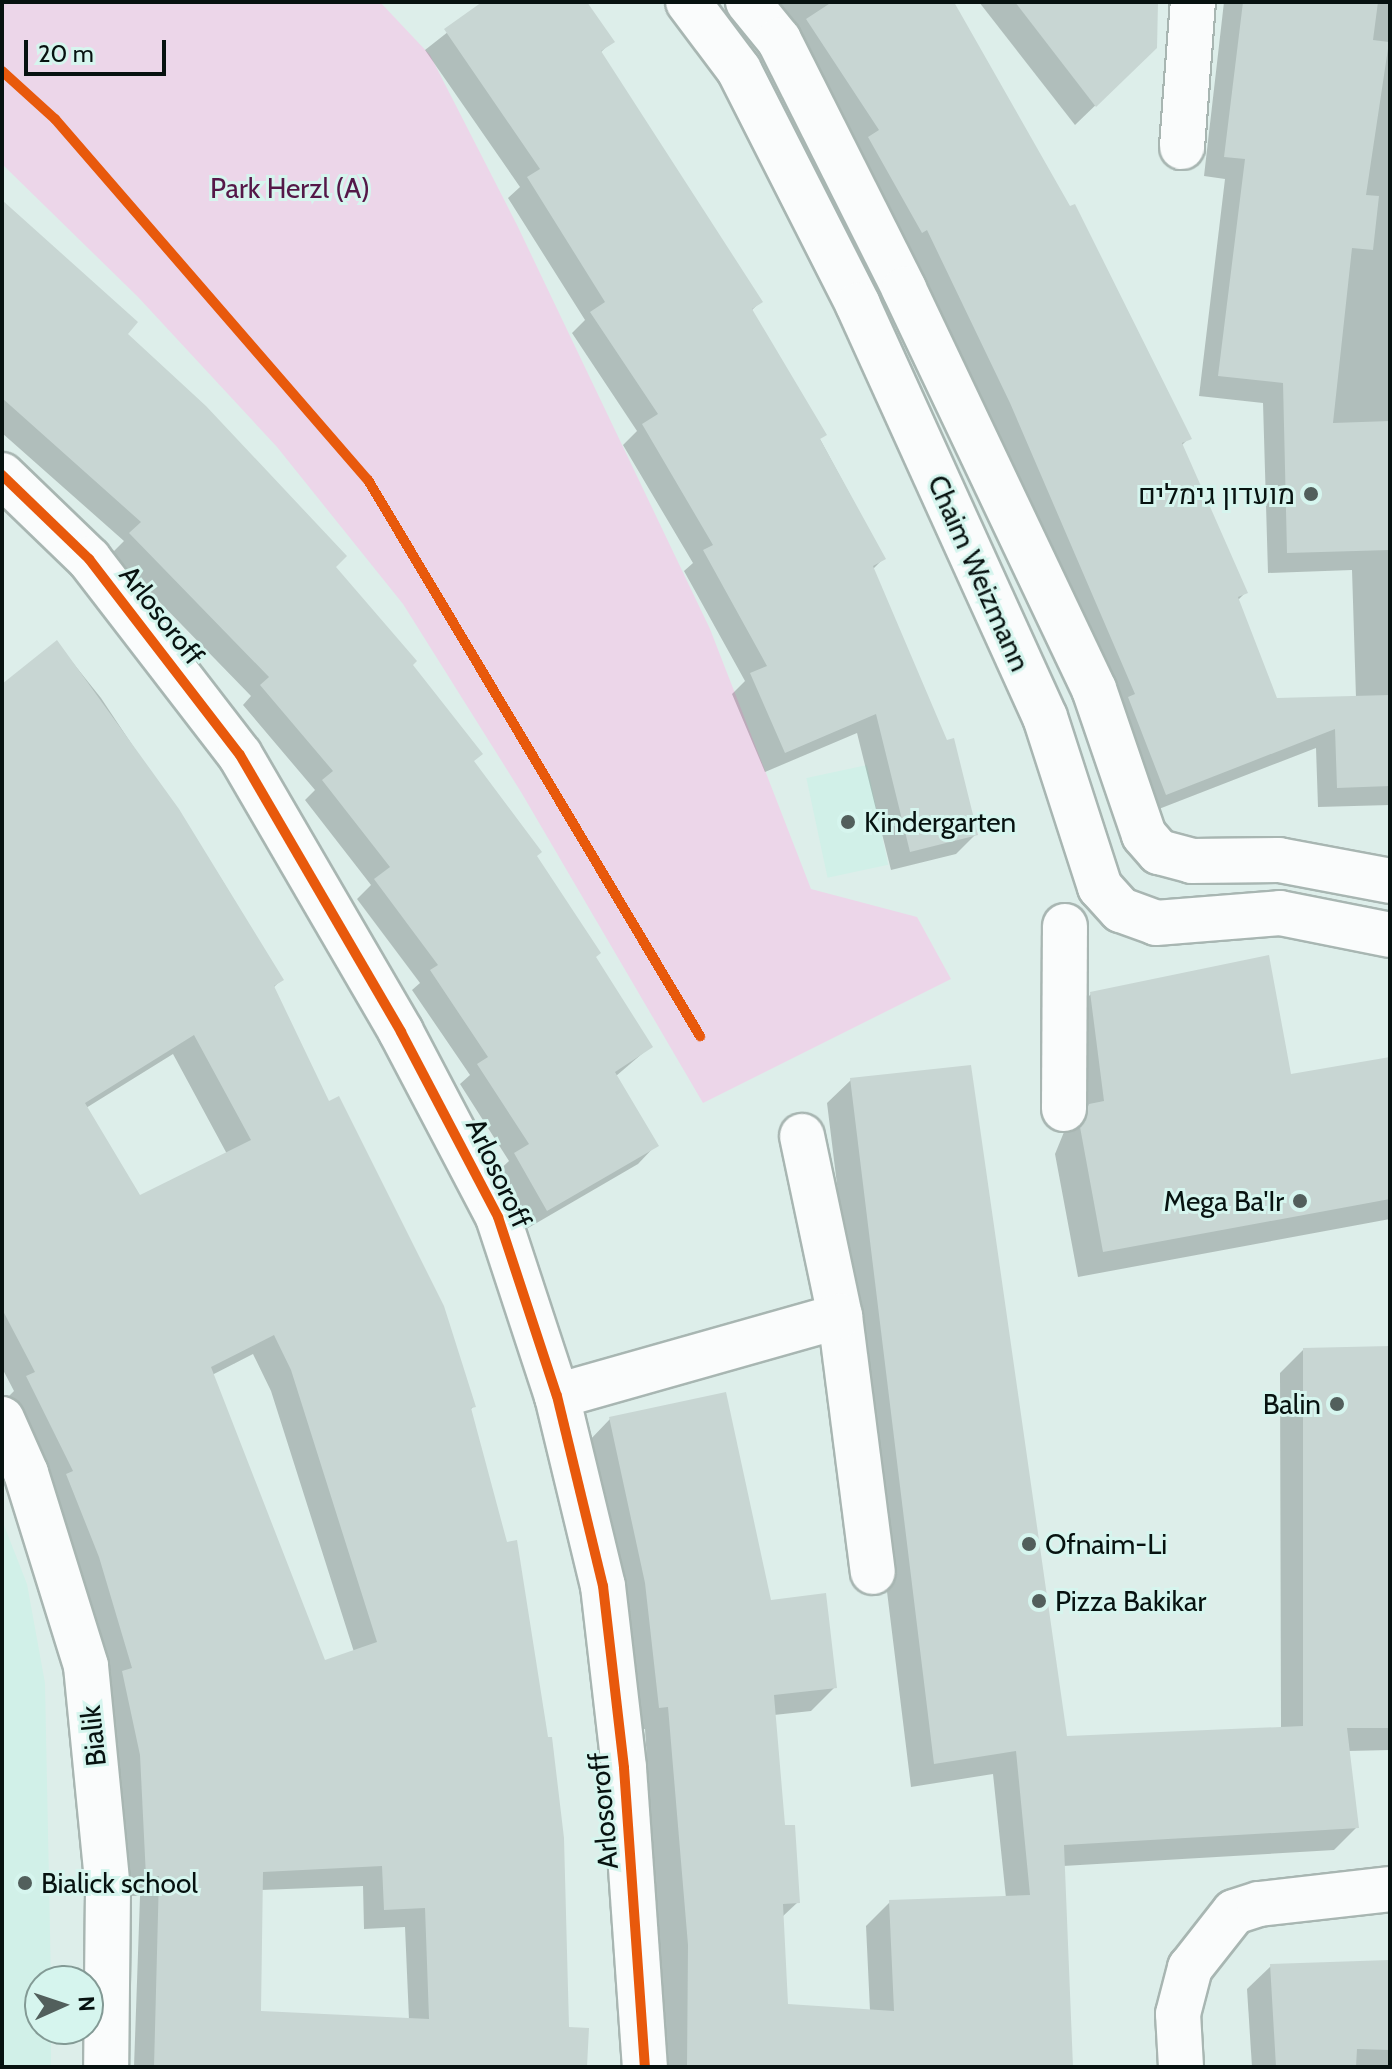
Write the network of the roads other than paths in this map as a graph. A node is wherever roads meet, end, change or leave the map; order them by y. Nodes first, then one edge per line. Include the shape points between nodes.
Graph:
1 (688, 2) edge
2 (748, 2) edge
3 (1193, 2) edge
4 (1182, 147) dead end
5 (2, 475) edge
6 (1390, 881) edge
7 (1100, 887) junction
8 (1065, 926) junction
9 (1390, 935) edge
10 (1033, 1040) dead end
11 (1064, 1109) dead end
12 (802, 1136) dead end
13 (840, 1316) junction
14 (557, 1396) junction
15 (2, 1419) edge
16 (873, 1572) dead end
17 (1390, 1889) edge
18 (106, 2067) edge
19 (645, 2067) edge
20 (1181, 2067) edge

1 - 7 street, Chaim Weizmann via 739,70 858,305 1045,717
2 - 6 street, Chaim Weizmann via 779,40 911,303 1094,689 1144,835 1159,852 1192,861 1279,860
3 - 4 street
5 - 14 street, Arlosoroff via 89,559 240,755 401,1032 498,1217
7 - 8 street
7 - 9 street via 1121,910 1156,923 1280,913
8 - 10 street via 1043,952
8 - 11 street
12 - 13 street
13 - 14 street
13 - 16 street
14 - 19 street, Arlosoroff via 603,1586 624,1768
15 - 18 street, Bialik via 26,1473 86,1666 108,1890
17 - 20 street via 1259,1904 1234,1912 1190,1968 1178,2014

